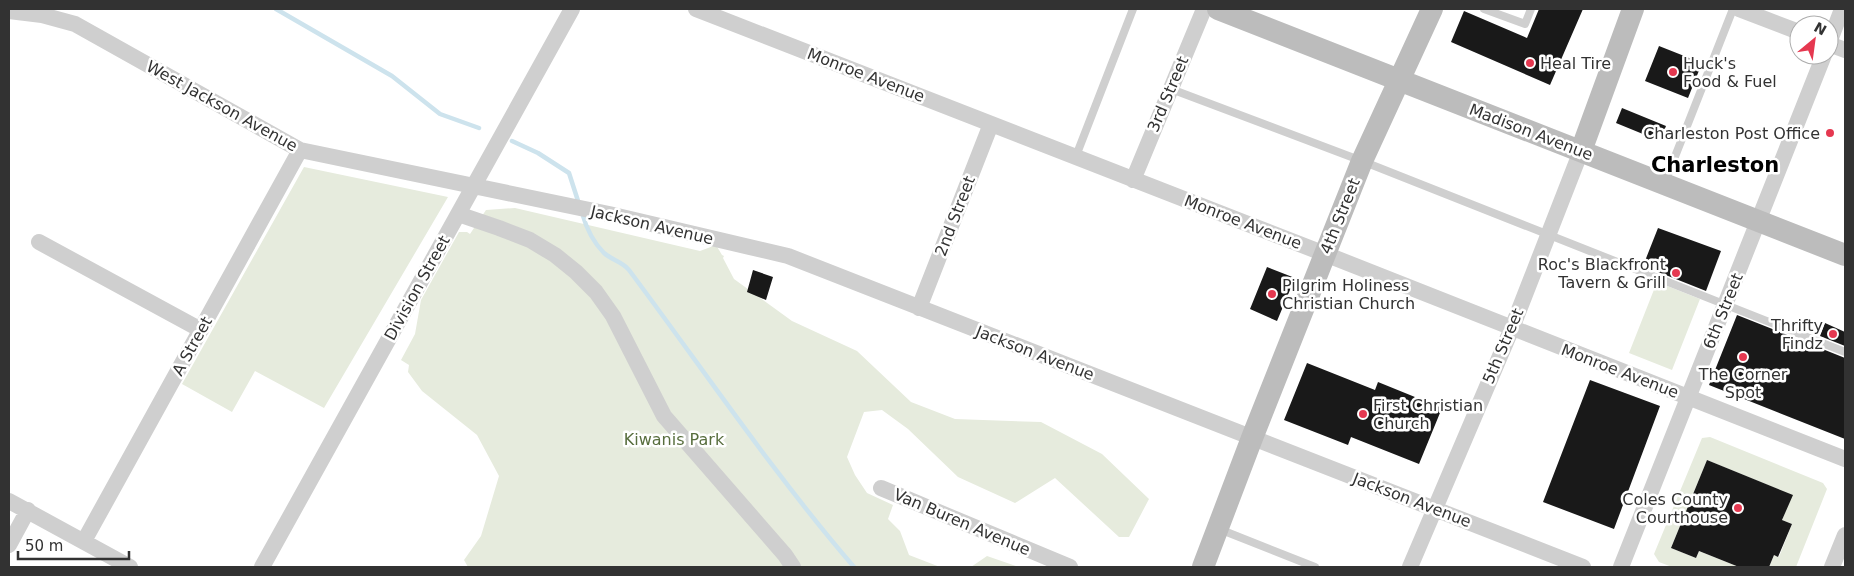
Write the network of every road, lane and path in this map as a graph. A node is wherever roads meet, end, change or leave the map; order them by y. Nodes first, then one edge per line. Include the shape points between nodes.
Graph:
1 (572, 9) edge
2 (696, 9) edge
3 (1133, 9) edge
4 (1204, 9) edge
5 (1218, 9) edge
6 (1432, 9) edge
7 (1484, 9) edge
8 (1531, 9) edge
9 (1633, 9) edge
10 (1732, 9) edge
11 (1739, 9) edge
12 (9, 11) edge
13 (1789, 28) edge
14 (1820, 65) edge
15 (1400, 81) junction
16 (1170, 89) junction
17 (991, 124) junction
18 (300, 150) junction
19 (1581, 151) junction
20 (1076, 156) junction
21 (1362, 161) junction
22 (1132, 180) junction
23 (1664, 184) junction
24 (473, 186) junction
25 (458, 214) junction
26 (1758, 221) junction
27 (1548, 235) junction
28 (39, 242) dead end
29 (1326, 254) junction
30 (1845, 255) edge
31 (1726, 304) junction
32 (919, 308) junction
33 (1512, 328) junction
34 (201, 330) junction
35 (1845, 352) edge
36 (1688, 398) junction
37 (1252, 438) junction
38 (1845, 459) edge
39 (881, 488) dead end
40 (9, 501) edge
41 (1434, 508) junction
42 (28, 510) junction
43 (1218, 529) junction
44 (1845, 535) edge
45 (79, 539) junction
46 (9, 545) edge
47 (130, 567) edge
48 (262, 567) edge
49 (793, 567) edge
50 (1070, 567) edge
51 (1203, 567) edge
52 (1314, 567) edge
53 (1410, 567) edge
54 (1583, 567) edge
55 (1621, 567) edge
56 (1832, 567) edge

1 - 24 street, Division Street
2 - 17 street, Monroe Avenue
3 - 20 lane
4 - 16 street, 3rd Street
5 - 15 street, Madison Avenue
6 - 15 street, 4th Street
7 - 8 lane via 1525,24
9 - 19 street
10 - 23 lane
11 - 13 street
12 - 18 street, West Jackson Avenue via 42,15 74,24
14 - 26 street, 6th Street
15 - 19 street, Madison Avenue
15 - 21 street, 4th Street
16 - 21 lane
16 - 22 street, 3rd Street
17 - 20 street, Monroe Avenue
17 - 32 street, 2nd Street
18 - 24 street, West Jackson Avenue
18 - 34 street, A Street
19 - 23 street, Madison Avenue
19 - 27 street, 5th Street
20 - 22 street, Monroe Avenue
21 - 27 lane
21 - 29 street, 4th Street
22 - 29 street, Monroe Avenue
23 - 26 street, Madison Avenue
24 - 25 street, Division Street
24 - 32 street, Jackson Avenue via 788,256
25 - 48 street, Division Street
25 - 49 street via 530,240 576,272 596,292 613,316 664,416
26 - 30 street, Madison Avenue
26 - 31 street, 6th Street
27 - 31 lane
27 - 33 street, 5th Street
28 - 34 street
29 - 33 street, Monroe Avenue
29 - 37 street, 4th Street
31 - 35 lane
31 - 36 street, 6th Street
32 - 37 street, Jackson Avenue
33 - 36 street, Monroe Avenue
33 - 41 street, 5th Street
34 - 45 street, A Street
36 - 38 street, Monroe Avenue
36 - 55 street, 6th Street
37 - 41 street, Jackson Avenue
37 - 43 street, 4th Street
39 - 50 street, Van Buren Avenue
40 - 42 street
41 - 53 street, 5th Street
41 - 54 street, Jackson Avenue
42 - 45 street
42 - 46 street
43 - 51 street, 4th Street
43 - 52 lane
44 - 56 street
45 - 47 street

